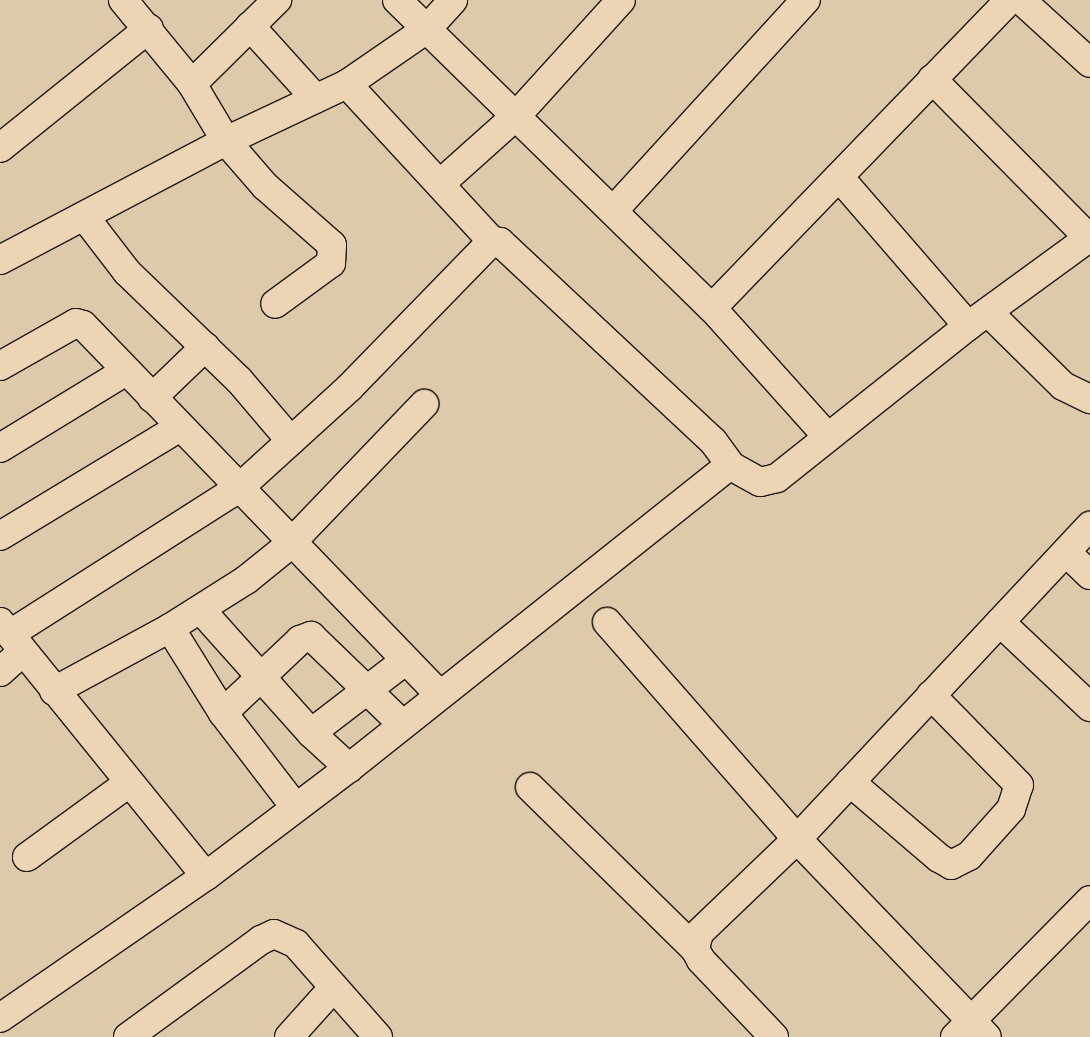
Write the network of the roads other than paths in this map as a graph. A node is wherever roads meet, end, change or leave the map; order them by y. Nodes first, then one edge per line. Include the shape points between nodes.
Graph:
1 (123, 0) edge
2 (277, 0) edge
3 (396, 0) edge
4 (453, 0) edge
5 (621, 0) edge
6 (806, 0) edge
7 (1009, 0) edge
8 (1021, 0) edge
9 (250, 26) junction
10 (149, 28) junction
11 (427, 29) junction
12 (1090, 63) edge
13 (932, 79) junction
14 (192, 84) junction
15 (347, 84) junction
16 (316, 98) junction
17 (516, 116) junction
18 (226, 142) junction
19 (0, 148) edge
20 (839, 177) junction
21 (441, 183) junction
22 (613, 211) junction
23 (84, 216) junction
24 (1089, 237) edge
25 (492, 241) junction
26 (0, 260) edge
27 (275, 304) dead end
28 (712, 308) junction
29 (978, 319) junction
30 (205, 347) junction
31 (0, 366) edge
32 (126, 371) junction
33 (152, 398) junction
34 (1090, 399) edge
35 (424, 404) dead end
36 (180, 427) junction
37 (827, 436) junction
38 (291, 441) junction
39 (0, 448) edge
40 (731, 466) junction
41 (238, 489) junction
42 (1090, 526) edge
43 (0, 536) edge
44 (293, 541) junction
45 (1066, 552) junction
46 (1090, 574) edge
47 (201, 610) junction
48 (607, 622) dead end
49 (1000, 622) junction
50 (170, 628) junction
51 (11, 635) edge
52 (405, 661) junction
53 (0, 672) edge
54 (262, 676) junction
55 (368, 690) junction
56 (54, 691) junction
57 (439, 694) junction
58 (931, 695) junction
59 (1090, 707) edge
60 (223, 713) junction
61 (402, 724) junction
62 (311, 733) junction
63 (349, 768) junction
64 (850, 782) junction
65 (129, 783) junction
66 (530, 787) dead end
67 (294, 807) junction
68 (797, 838) junction
69 (27, 857) dead end
70 (206, 876) junction
71 (1090, 900) edge
72 (695, 949) junction
73 (334, 987) junction
74 (0, 1018) edge
75 (971, 1032) edge
76 (128, 1037) edge
77 (289, 1037) edge
78 (378, 1037) edge
79 (774, 1037) edge

1 - 10 street
2 - 9 street
3 - 11 street
4 - 11 street
5 - 17 street
6 - 22 street
7 - 13 street
8 - 12 street
9 - 14 street
9 - 16 street
10 - 14 street
10 - 19 street
11 - 15 street
11 - 17 street
13 - 20 street
13 - 24 street
14 - 18 street
15 - 16 street
15 - 21 street
16 - 18 street
17 - 21 street
17 - 22 street
18 - 23 street
18 - 27 street via 335,251 331,263
20 - 28 street
20 - 29 street
21 - 25 street
22 - 28 street
23 - 26 street
23 - 30 street via 127,272
24 - 29 street
25 - 38 street
25 - 40 street via 500,242 714,441
28 - 37 street
29 - 34 street via 1063,386
29 - 37 street
30 - 33 street
30 - 38 street
31 - 32 street via 78,322
32 - 33 street
32 - 39 street
33 - 36 street
35 - 44 street
36 - 41 street
36 - 43 street
37 - 40 street via 768,482
38 - 41 street
40 - 57 street
41 - 44 street
41 - 51 street
42 - 45 street
44 - 47 street
44 - 52 street
45 - 46 street
45 - 49 street
47 - 50 street
47 - 54 street
48 - 68 street
49 - 58 street
49 - 59 street
50 - 56 street
50 - 60 street
51 - 53 street
51 - 56 street
52 - 55 street
52 - 57 street
54 - 55 street via 300,640 311,636
54 - 60 street
54 - 62 street
55 - 61 street
55 - 62 street
56 - 65 street
57 - 61 street
58 - 64 street
58 - 64 street via 1019,785 1011,809 970,856 951,865 939,858
60 - 67 street
61 - 63 street
62 - 63 street
63 - 67 street
64 - 68 street
65 - 69 street
65 - 70 street
66 - 72 street
67 - 70 street
68 - 72 street via 707,923
68 - 75 street
70 - 74 street
71 - 75 street
72 - 79 street
73 - 76 street via 296,944 274,934 261,940
73 - 77 street
73 - 78 street

